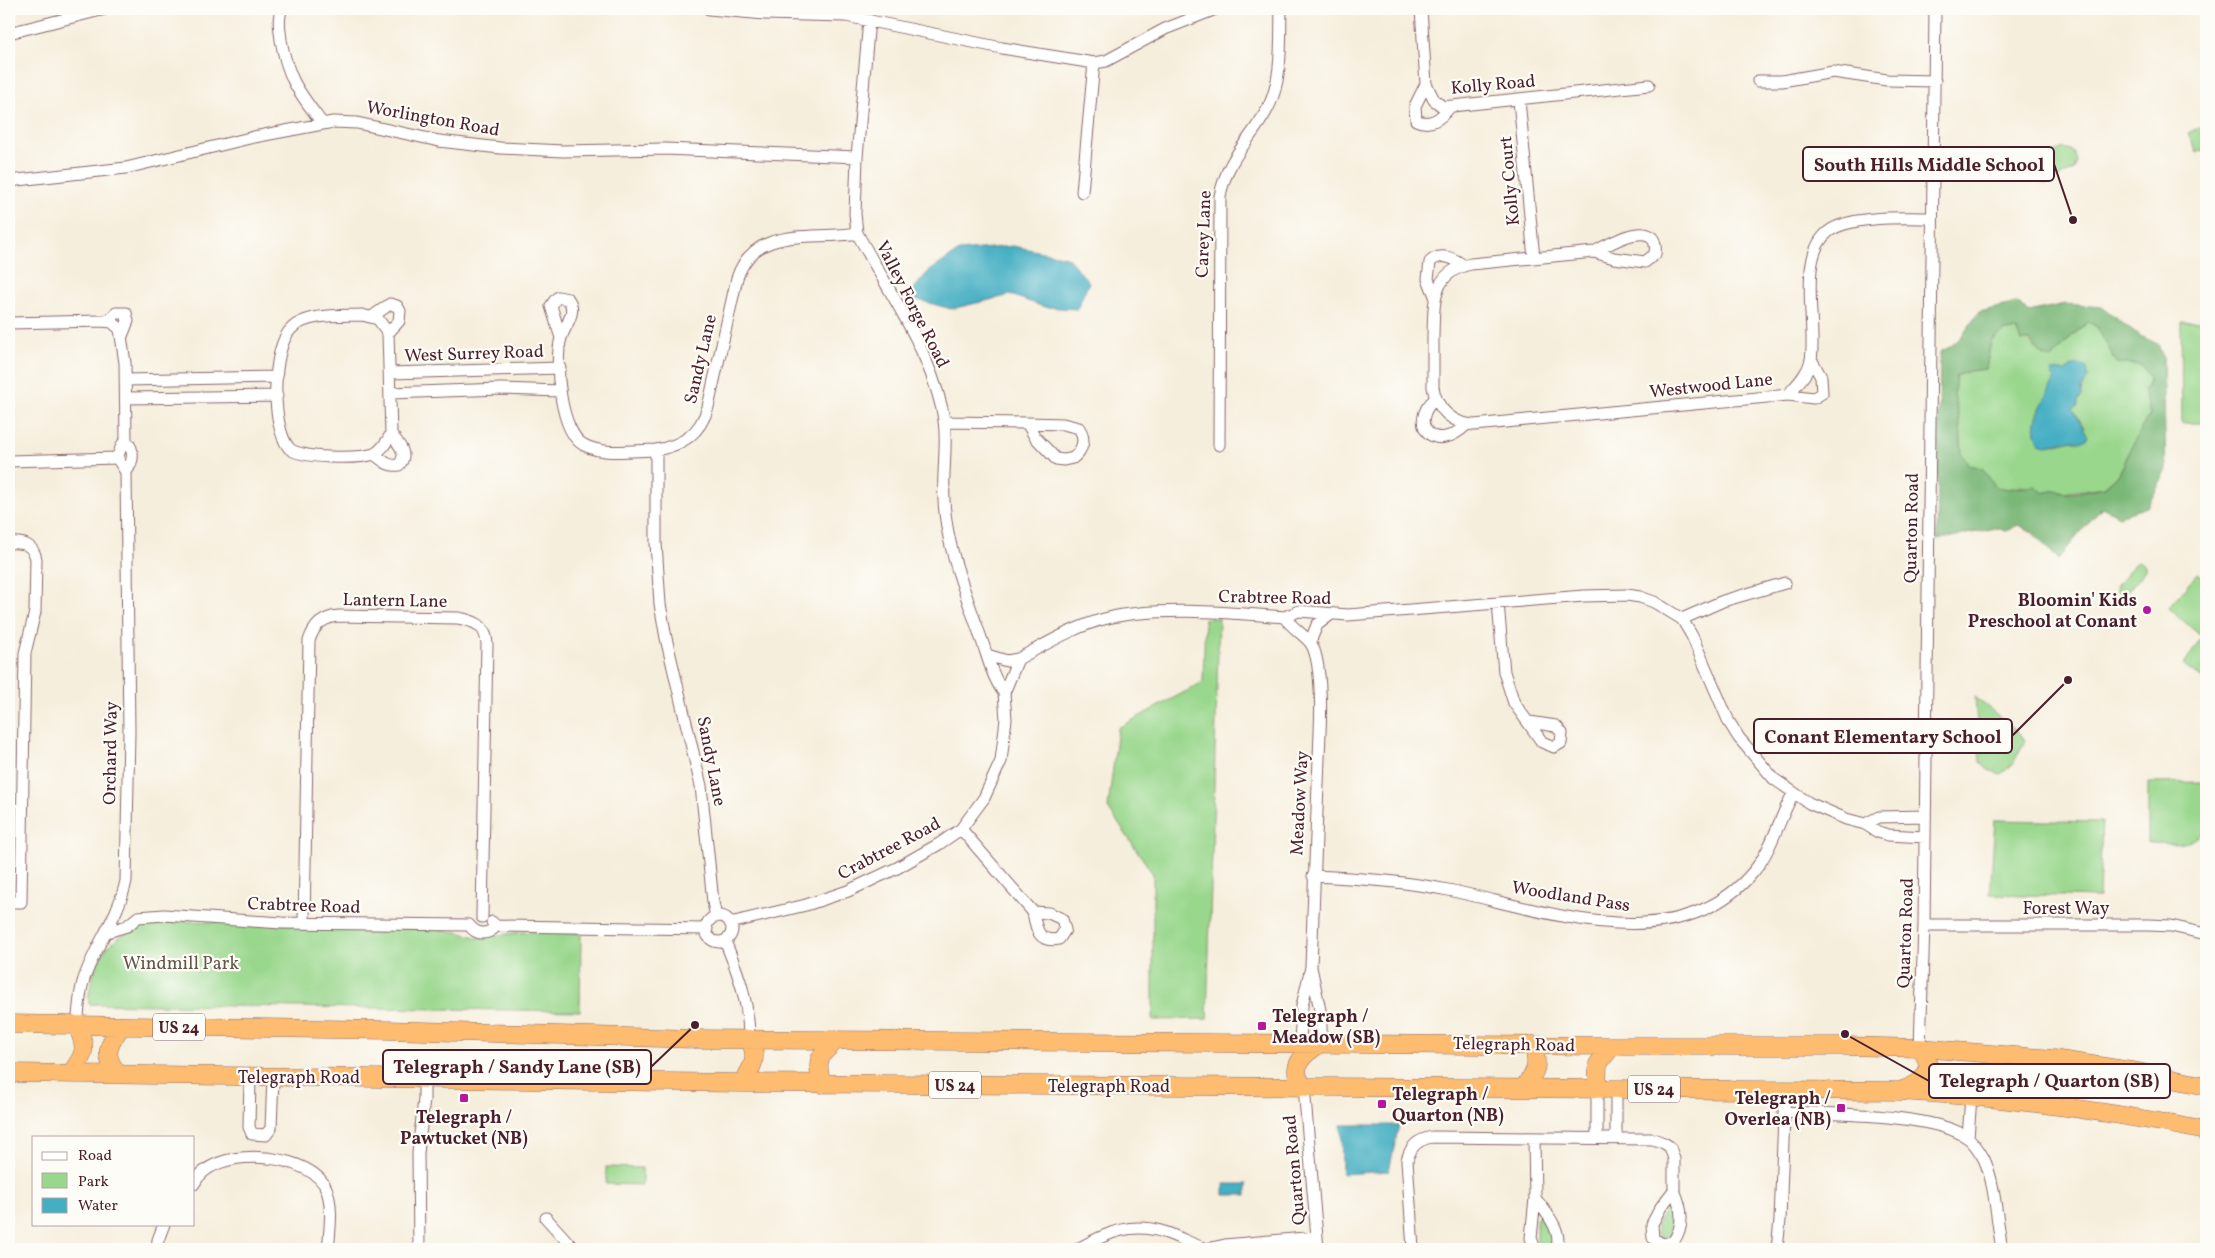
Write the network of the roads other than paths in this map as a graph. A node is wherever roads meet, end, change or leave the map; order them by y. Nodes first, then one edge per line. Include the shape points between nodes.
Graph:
1 (105, 9) edge
2 (709, 9) edge
3 (1216, 9) edge
4 (1281, 9) edge
5 (1422, 9) edge
6 (1935, 9) edge
7 (278, 10) edge
8 (869, 20) junction
9 (9, 33) edge
10 (1094, 63) junction
11 (1758, 81) dead end
12 (1935, 81) junction
13 (1426, 84) junction
14 (1650, 85) dead end
15 (1519, 100) junction
16 (1450, 107) junction
17 (322, 124) junction
18 (857, 157) junction
19 (9, 181) edge
20 (1082, 192) dead end
21 (1932, 218) junction
22 (857, 233) junction
23 (1594, 252) junction
24 (1534, 258) junction
25 (1464, 266) junction
26 (1435, 296) junction
27 (373, 316) junction
28 (9, 323) edge
29 (112, 323) junction
30 (388, 332) junction
31 (122, 336) junction
32 (561, 338) dead end
33 (1811, 359) junction
34 (560, 368) junction
35 (126, 380) junction
36 (390, 383) junction
37 (277, 386) junction
38 (560, 391) junction
39 (1788, 395) junction
40 (126, 398) junction
41 (1435, 398) junction
42 (944, 422) junction
43 (1027, 423) junction
44 (1466, 425) junction
45 (391, 434) junction
46 (126, 440) junction
47 (1218, 445) dead end
48 (656, 450) junction
49 (374, 454) junction
50 (117, 458) junction
51 (9, 461) edge
52 (126, 472) junction
53 (9, 543) edge
54 (1785, 584) dead end
55 (1498, 603) junction
56 (1330, 614) junction
57 (1284, 617) junction
58 (1682, 619) junction
59 (1310, 642) junction
60 (987, 655) junction
61 (1018, 659) junction
62 (1004, 694) junction
63 (1529, 722) dead end
64 (1793, 794) junction
65 (1925, 816) junction
66 (1865, 824) junction
67 (961, 829) junction
68 (1925, 837) junction
69 (1313, 876) junction
70 (122, 901) junction
71 (9, 902) edge
72 (1033, 912) dead end
73 (482, 916) junction
74 (138, 917) junction
75 (716, 917) junction
76 (730, 923) junction
77 (304, 924) junction
78 (469, 926) junction
79 (496, 926) junction
80 (1924, 926) junction
81 (707, 929) junction
82 (107, 932) junction
83 (2206, 934) edge
84 (725, 941) junction
85 (1311, 967) junction
86 (9, 1024) edge
87 (77, 1025) junction
88 (121, 1026) junction
89 (749, 1039) junction
90 (837, 1040) junction
91 (1300, 1043) junction
92 (1321, 1043) junction
93 (1533, 1045) junction
94 (1612, 1046) junction
95 (1920, 1048) junction
96 (9, 1073) edge
97 (71, 1073) junction
98 (119, 1074) junction
99 (250, 1076) junction
100 (273, 1077) junction
101 (424, 1080) junction
102 (742, 1083) junction
103 (822, 1084) junction
104 (2206, 1086) edge
105 (1304, 1087) junction
106 (1523, 1088) junction
107 (1597, 1089) junction
108 (1616, 1089) junction
109 (1785, 1090) junction
110 (1900, 1091) junction
111 (1971, 1096) junction
112 (1784, 1112) junction
113 (2206, 1131) edge
114 (261, 1135) junction
115 (1534, 1138) junction
116 (1597, 1138) junction
117 (1616, 1138) junction
118 (1968, 1138) junction
119 (259, 1157) junction
120 (195, 1182) edge
121 (1674, 1190) dead end
122 (1535, 1198) junction
123 (546, 1218) dead end
124 (163, 1226) edge
125 (1318, 1243) edge
126 (157, 1249) edge
127 (328, 1249) edge
128 (419, 1249) edge
129 (574, 1249) edge
130 (1078, 1249) edge
131 (1207, 1249) edge
132 (1413, 1249) edge
133 (1535, 1249) edge
134 (1556, 1249) edge
135 (1777, 1249) edge
136 (2002, 1249) edge

1 - 9 street
2 - 8 street via 765,14 823,14
3 - 10 street
4 - 47 street, Carey Lane via 1274,95 1233,159 1220,196
5 - 13 street, Kolly Road
6 - 12 street, Quarton Road
7 - 17 street via 289,74 299,95
8 - 10 street via 1002,48
8 - 18 street
10 - 20 street
11 - 12 street via 1782,81 1833,72 1887,80
12 - 21 street, Quarton Road
13 - 16 street, Kolly Road via 1439,105
13 - 16 street via 1415,106 1416,120 1430,123
14 - 15 street, Kolly Road
15 - 16 street, Kolly Road
15 - 24 street, Kolly Court
17 - 18 street, Worlington Road via 357,123 439,141 500,148 664,149
17 - 19 street, Worlington Road via 120,169
18 - 22 street
21 - 33 street, Westwood Lane via 1881,218 1846,224 1829,231 1821,240 1811,269
21 - 65 street, Quarton Road
22 - 42 street, Valley Forge Road via 921,351 936,387
22 - 48 street, Sandy Lane via 780,239 747,256 737,278 702,423 690,438
23 - 23 street via 1645,262 1655,254 1656,247 1648,235 1634,234
23 - 24 street
24 - 25 street
25 - 26 street via 1445,277
25 - 26 street via 1443,256 1430,262 1428,279
26 - 41 street
27 - 30 street, West Surrey Road
27 - 30 street, West Surrey Road via 390,304 397,306 400,321
27 - 37 street, West Surrey Road via 328,317 299,323 283,342
28 - 29 street
29 - 31 street, Orchard Way
29 - 31 street, Orchard Way via 116,313 126,313 128,321
30 - 36 street, West Surrey Road
31 - 35 street, Orchard Way
32 - 34 street
33 - 39 street, Westwood Lane via 1802,379
33 - 39 street via 1821,377 1822,393 1814,398
34 - 36 street, West Surrey Road
34 - 38 street
35 - 37 street
35 - 40 street, Orchard Way
36 - 38 street
36 - 45 street
37 - 40 street
37 - 49 street via 282,435 295,453 308,456
38 - 48 street via 574,438 584,445 599,450
39 - 44 street, Westwood Lane
40 - 46 street, Orchard Way
41 - 44 street via 1449,416
41 - 44 street via 1429,404 1424,422 1430,436 1448,436
42 - 43 street
42 - 60 street, Valley Forge Road via 943,497 948,531
43 - 43 street via 1079,428 1084,439 1081,449 1073,458 1056,458 1035,437
45 - 49 street
45 - 49 street via 403,452 402,462 392,466
46 - 50 street, Orchard Way
46 - 52 street, Orchard Way via 132,461
48 - 75 street, Sandy Lane via 660,604 701,786
50 - 51 street
50 - 52 street
52 - 70 street, Orchard Way via 128,848
53 - 71 street via 26,544 35,551 36,559 35,612 25,653 20,902
54 - 58 street via 1728,600
55 - 56 street, Crabtree Road via 1384,613
55 - 58 street, Crabtree Road via 1627,595 1654,602
55 - 63 street via 1508,688 1517,709
56 - 57 street, Crabtree Road via 1299,611
56 - 59 street via 1317,625
57 - 59 street
57 - 61 street, Crabtree Road via 1163,612 1130,614 1106,618
58 - 64 street via 1739,738 1774,779
59 - 69 street, Meadow Way via 1321,709
60 - 61 street via 1007,661
60 - 62 street, Valley Forge Road
61 - 62 street, Crabtree Road
62 - 67 street, Crabtree Road via 1006,719 1001,761 984,798
64 - 66 street via 1828,812
64 - 69 street, Woodland Pass via 1766,853 1754,871 1719,901 1675,920 1612,923 1554,914 1418,884
65 - 66 street via 1879,817
65 - 68 street, Quarton Road
66 - 68 street via 1888,835
67 - 72 street
67 - 76 street, Crabtree Road via 897,868 848,891 806,905
68 - 80 street, Quarton Road
69 - 85 street, Meadow Way
70 - 74 street
70 - 82 street, Orchard Way
73 - 77 street, Lantern Lane via 485,622 458,618 339,616 314,620 309,641
73 - 78 street via 472,920
73 - 79 street
74 - 77 street, Crabtree Road via 180,916
74 - 82 street, Crabtree Road via 127,926
75 - 76 street
75 - 81 street via 709,922
76 - 84 street via 732,933
77 - 78 street, Crabtree Road
78 - 79 street, Crabtree Road via 473,931 485,934
79 - 81 street, Crabtree Road
80 - 83 street, Forest Way via 2149,925
80 - 95 street, Quarton Road
81 - 84 street via 713,940
82 - 87 street, Orchard Way via 83,982
84 - 89 street via 746,999
85 - 91 street, Meadow Way via 1302,1006
85 - 92 street, Meadow Way via 1321,1015
86 - 87 highway, Telegraph Road / US 24
87 - 88 highway, Telegraph Road / US 24
87 - 97 highway via 85,1050
88 - 89 highway, Telegraph Road / US 24
88 - 98 highway via 108,1051 110,1065
89 - 90 highway, Telegraph Road / US 24
89 - 102 highway via 755,1059
90 - 91 highway, Telegraph Road / US 24
90 - 103 highway via 818,1061
91 - 92 highway, Telegraph Road / US 24
92 - 93 highway, Telegraph Road / US 24
92 - 105 highway via 1305,1053 1299,1062 1297,1073
93 - 94 highway, Telegraph Road / US 24
93 - 106 highway via 1537,1068
94 - 95 highway, Telegraph Road / US 24
94 - 107 highway via 1598,1064
95 - 104 highway, Telegraph Road / US 24 via 2053,1059
95 - 110 highway via 1928,1061 1926,1075 1916,1086
96 - 97 highway, Telegraph Road / US 24
97 - 98 highway, Telegraph Road / US 24
98 - 99 highway, Telegraph Road / US 24
99 - 100 highway, Telegraph Road / US 24
99 - 114 street via 249,1127
100 - 101 highway, Telegraph Road / US 24
100 - 114 street via 271,1128
101 - 102 highway, Telegraph Road / US 24
101 - 128 street via 418,1153
102 - 103 highway, Telegraph Road / US 24
103 - 105 highway, Telegraph Road / US 24
105 - 106 highway, Telegraph Road / US 24
105 - 125 street, Quarton Road
106 - 107 highway, Telegraph Road / US 24
107 - 108 highway, Telegraph Road / US 24
107 - 116 street
108 - 109 highway, Telegraph Road / US 24
108 - 117 street
109 - 110 highway, Telegraph Road / US 24
109 - 112 street
110 - 111 highway, Telegraph Road / US 24
111 - 113 highway, Telegraph Road / US 24 via 2098,1110
111 - 118 street
112 - 118 street via 1919,1121
112 - 135 street
114 - 119 street
115 - 116 street
115 - 122 street
115 - 132 street via 1432,1137 1415,1144 1407,1160
116 - 117 street
117 - 121 street via 1653,1139 1670,1147 1674,1159
118 - 136 street via 1985,1160
119 - 120 street via 212,1165 199,1174
119 - 127 street via 306,1170 324,1185 330,1210
122 - 133 street via 1531,1238
122 - 134 street via 1559,1235
123 - 129 street
124 - 126 street
125 - 131 street via 1225,1245
130 - 131 street via 1111,1232 1136,1227 1167,1233

